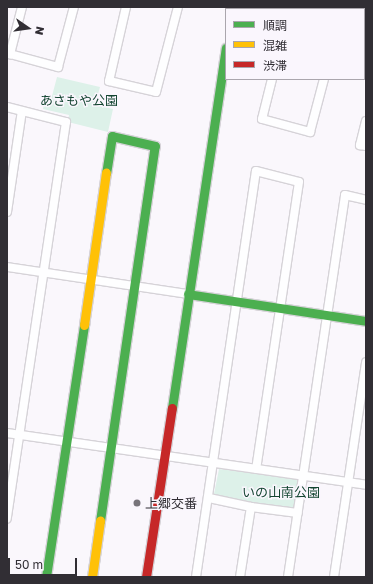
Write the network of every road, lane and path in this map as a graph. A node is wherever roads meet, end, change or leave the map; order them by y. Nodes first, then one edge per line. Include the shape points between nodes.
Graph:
1 (22, 7) edge
2 (74, 7) edge
3 (126, 7) edge
4 (178, 7) edge
5 (225, 54) edge
6 (272, 80) edge
7 (324, 80) edge
8 (7, 107) edge
9 (22, 111) junction
10 (366, 121) edge
11 (366, 146) edge
12 (366, 200) edge
13 (7, 212) edge
14 (7, 267) edge
15 (44, 273) junction
16 (90, 279) junction
17 (136, 286) junction
18 (188, 294) junction
19 (236, 301) junction
20 (279, 308) junction
21 (328, 315) junction
22 (366, 321) edge
23 (366, 362) edge
24 (7, 432) edge
25 (20, 434) junction
26 (67, 441) junction
27 (111, 449) junction
28 (164, 456) junction
29 (213, 464) junction
30 (256, 469) junction
31 (304, 476) junction
32 (348, 482) junction
33 (366, 485) edge
34 (209, 498) junction
35 (251, 507) junction
36 (298, 513) junction
37 (7, 519) edge
38 (46, 577) edge
39 (92, 577) edge
40 (146, 577) edge
41 (196, 577) edge
42 (240, 577) edge
43 (288, 577) edge
44 (334, 577) edge

1 - 2 street via 10,54 58,67
3 - 4 street via 109,80 156,92
5 - 18 street
6 - 7 street via 262,119 310,132
8 - 9 street
9 - 13 street
9 - 15 street via 66,122
10 - 11 street via 360,145
12 - 21 street via 345,195
14 - 15 street
15 - 16 street
15 - 25 street
16 - 17 street
16 - 17 street via 112,136 155,146
16 - 26 street
17 - 18 street
17 - 27 street
18 - 19 street
18 - 28 street
19 - 20 street
19 - 20 street via 256,171 299,182
19 - 29 street
20 - 21 street
20 - 30 street
21 - 22 street
21 - 31 street
23 - 32 street
24 - 25 street
25 - 26 street
25 - 37 street
26 - 27 street
26 - 38 street
27 - 28 street
27 - 39 street
28 - 29 street
28 - 40 street
29 - 30 street
29 - 34 street
30 - 31 street
31 - 32 street
31 - 36 street
32 - 33 street
32 - 44 street
34 - 35 street
34 - 41 street
35 - 36 street
35 - 42 street
36 - 43 street

